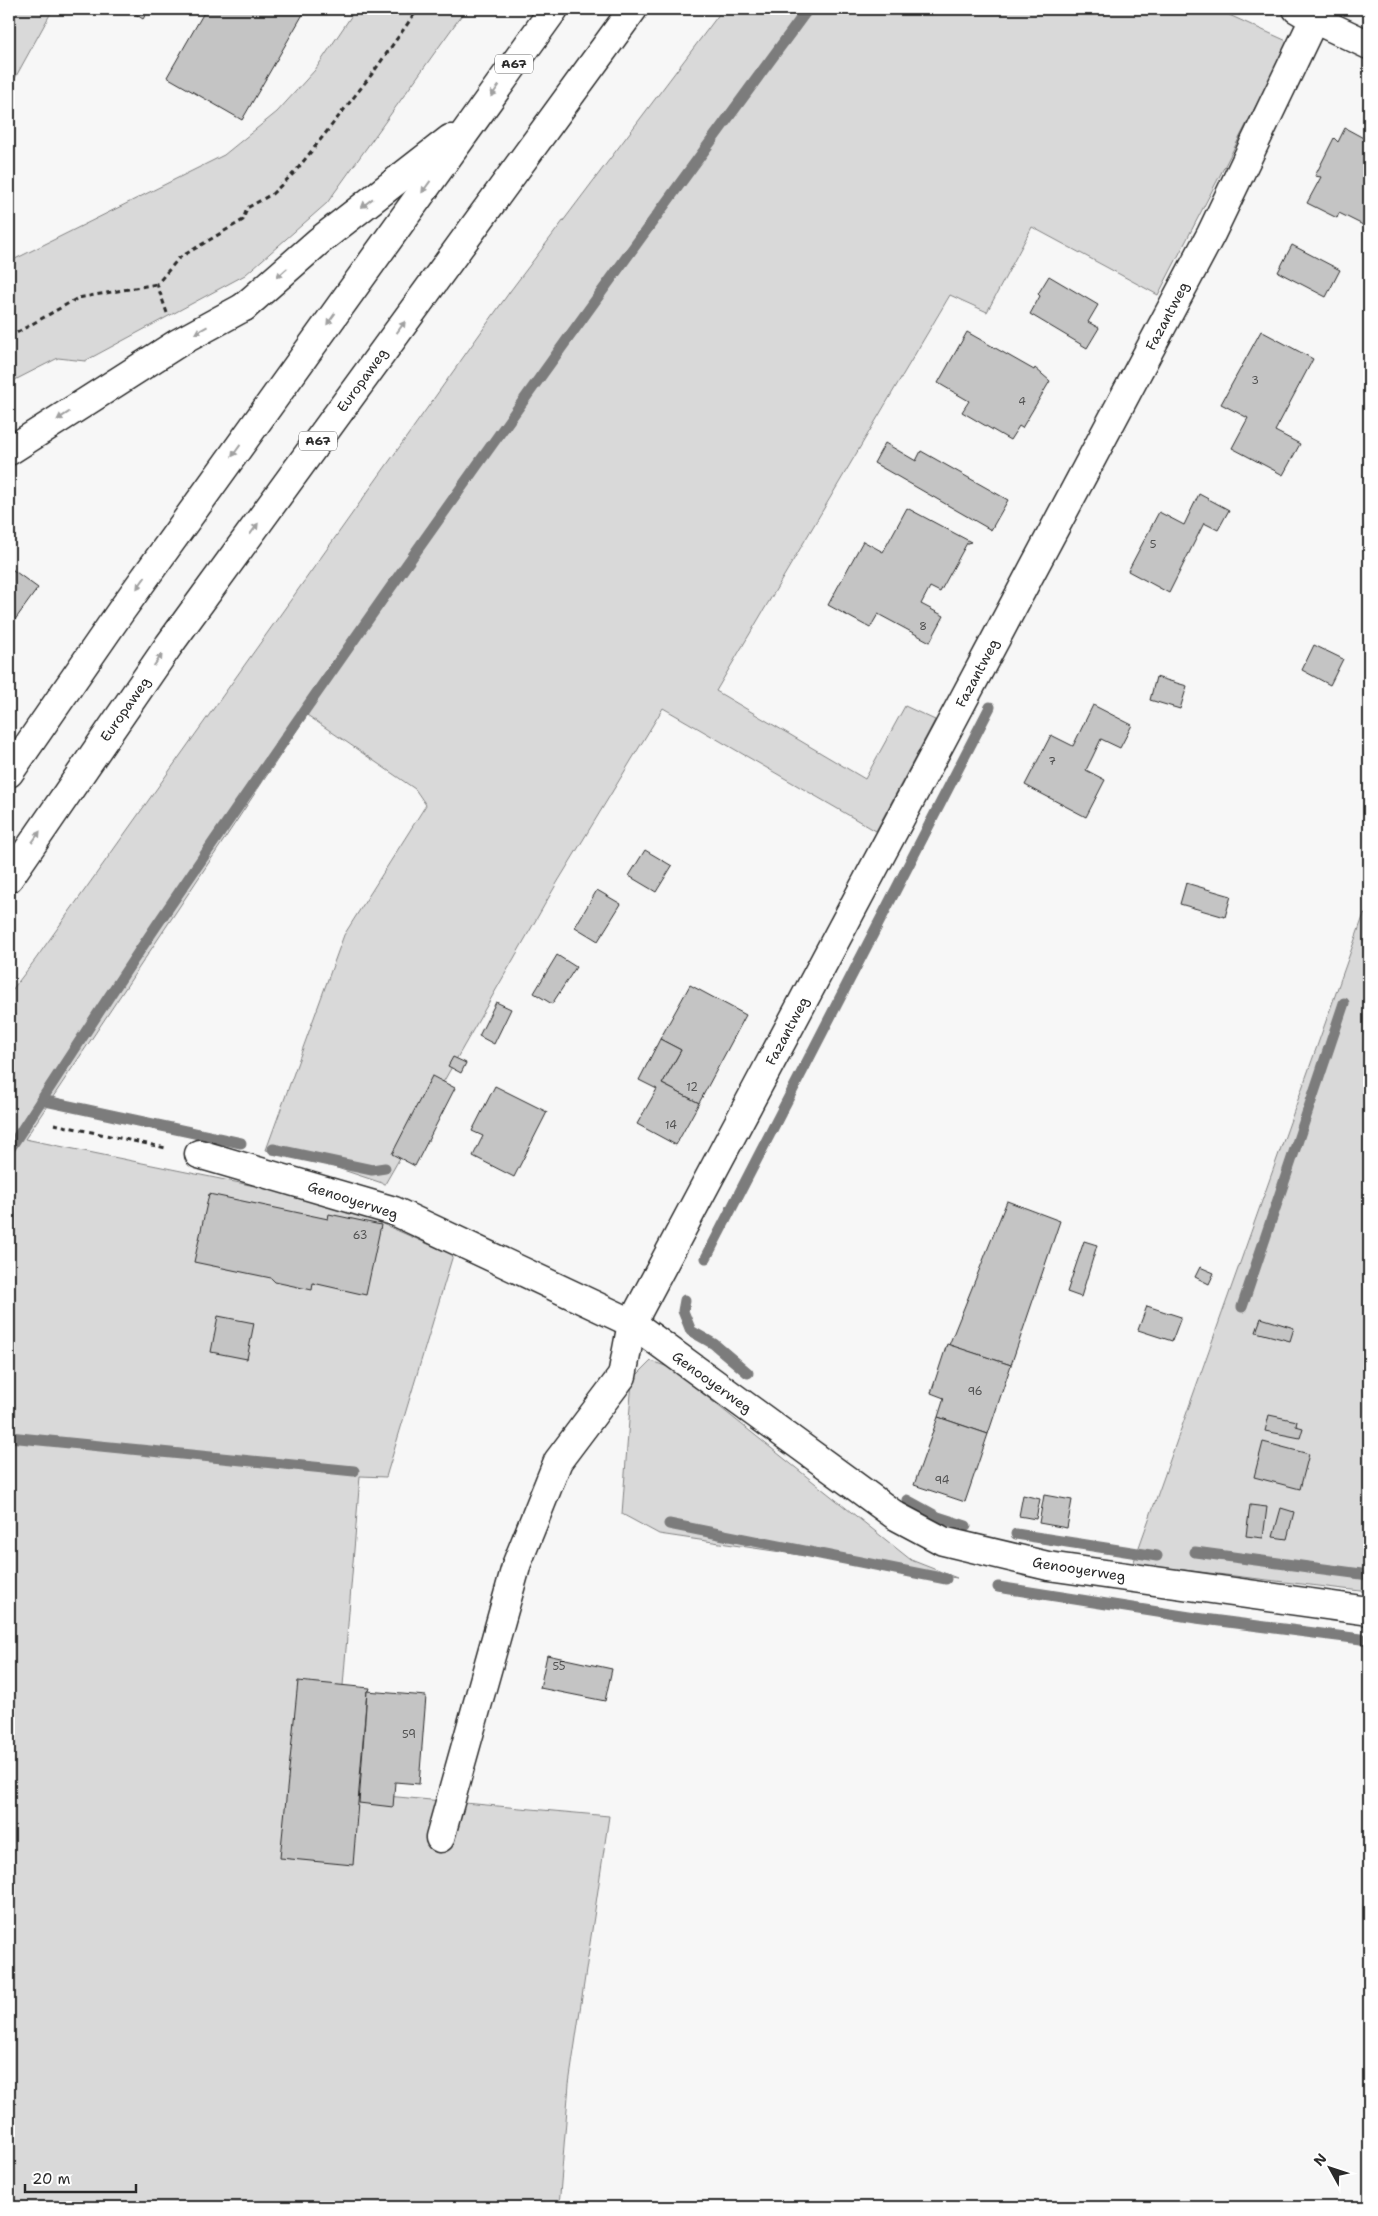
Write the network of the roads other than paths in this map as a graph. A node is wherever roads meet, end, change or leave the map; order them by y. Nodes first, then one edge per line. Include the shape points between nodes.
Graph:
1 (554, 9) edge
2 (633, 9) edge
3 (1306, 14) edge
4 (1369, 44) edge
5 (474, 119) junction
6 (9, 451) edge
7 (9, 773) edge
8 (9, 878) edge
9 (199, 1154) road end
10 (632, 1323) junction
11 (1369, 1611) edge
12 (440, 1838) dead end

1 -> 5 main road, A67
8 -> 2 main road, Europaweg / A67 via 169,645
3 - 4 main road
3 - 10 main road, Fazantweg via 1211,234
5 -> 6 main road, A67 via 319,241 244,307 178,343
5 -> 7 main road, A67 via 121,611
9 - 10 main road, Genooyerweg via 394,1211
10 - 11 main road, Genooyerweg via 896,1516 942,1541 1048,1566
10 - 12 main road, Fazantweg via 622,1376 558,1461 517,1563

